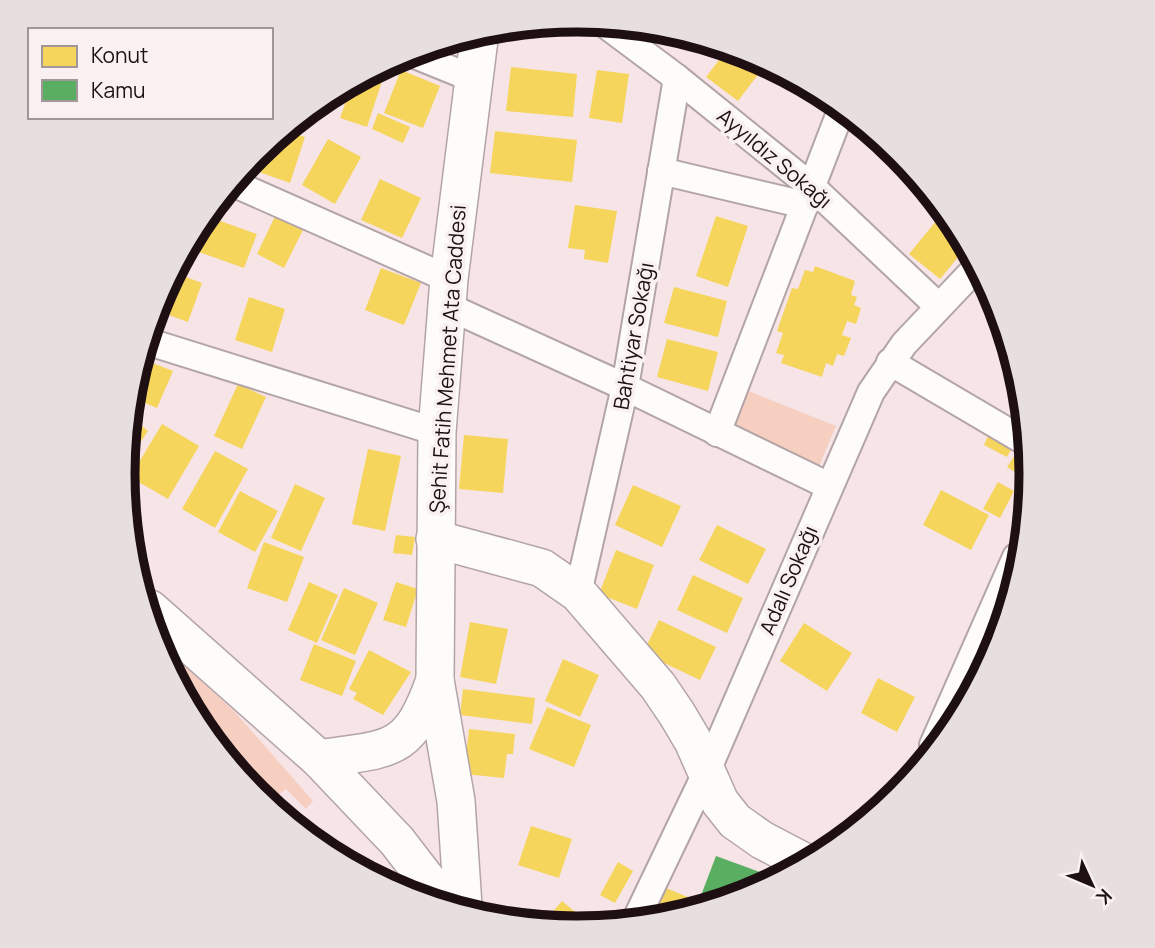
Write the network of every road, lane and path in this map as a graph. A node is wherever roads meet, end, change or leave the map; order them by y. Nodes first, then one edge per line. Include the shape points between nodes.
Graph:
1 (617, 33) edge
2 (478, 43) edge
3 (425, 59) edge
4 (677, 78) junction
5 (474, 79) junction
6 (839, 117) edge
7 (661, 171) junction
8 (241, 187) edge
9 (809, 196) junction
10 (971, 273) edge
11 (448, 293) junction
12 (938, 306) junction
13 (155, 344) edge
14 (890, 362) junction
15 (625, 387) junction
16 (438, 432) junction
17 (717, 433) junction
18 (1018, 437) edge
19 (829, 486) junction
20 (435, 539) junction
21 (1008, 576) edge
22 (578, 593) junction
23 (158, 616) edge
24 (435, 680) junction
25 (942, 724) edge
26 (319, 759) junction
27 (706, 773) junction
28 (797, 858) edge
29 (438, 894) edge
30 (463, 901) edge
31 (639, 912) edge

1 - 4 street, Ayyıldız Sokağı
2 - 5 main road, Şehit Fatih Mehmet Ata Caddesi
3 - 5 street
4 - 7 street, Bahtiyar Sokağı
4 - 9 street, Ayyıldız Sokağı
5 - 11 main road, Şehit Fatih Mehmet Ata Caddesi
6 - 9 street
7 - 9 street
7 - 15 street, Bahtiyar Sokağı
8 - 11 street
9 - 12 street, Ayyıldız Sokağı
9 - 17 street
10 - 12 street, Adalı Sokağı
11 - 15 street
11 - 16 main road, Şehit Fatih Mehmet Ata Caddesi
12 - 14 street, Adalı Sokağı
13 - 16 street
14 - 18 street
14 - 19 street, Adalı Sokağı via 871,392
15 - 17 street
15 - 22 street, Bahtiyar Sokağı
16 - 20 main road, Şehit Fatih Mehmet Ata Caddesi
17 - 19 street
19 - 27 street, Adalı Sokağı
20 - 22 main road via 542,568
20 - 24 main road, Şehit Fatih Mehmet Ata Caddesi
21 - 25 street
22 - 27 main road via 658,687 693,741
23 - 26 main road
24 - 26 main road, Şehit Fatih Mehmet Ata Caddesi via 413,730 390,749
24 - 30 main road, Şehit Fatih Mehmet Ata Caddesi via 456,801
26 - 29 main road via 397,841
27 - 28 main road via 735,821
27 - 31 street, Adalı Sokağı

